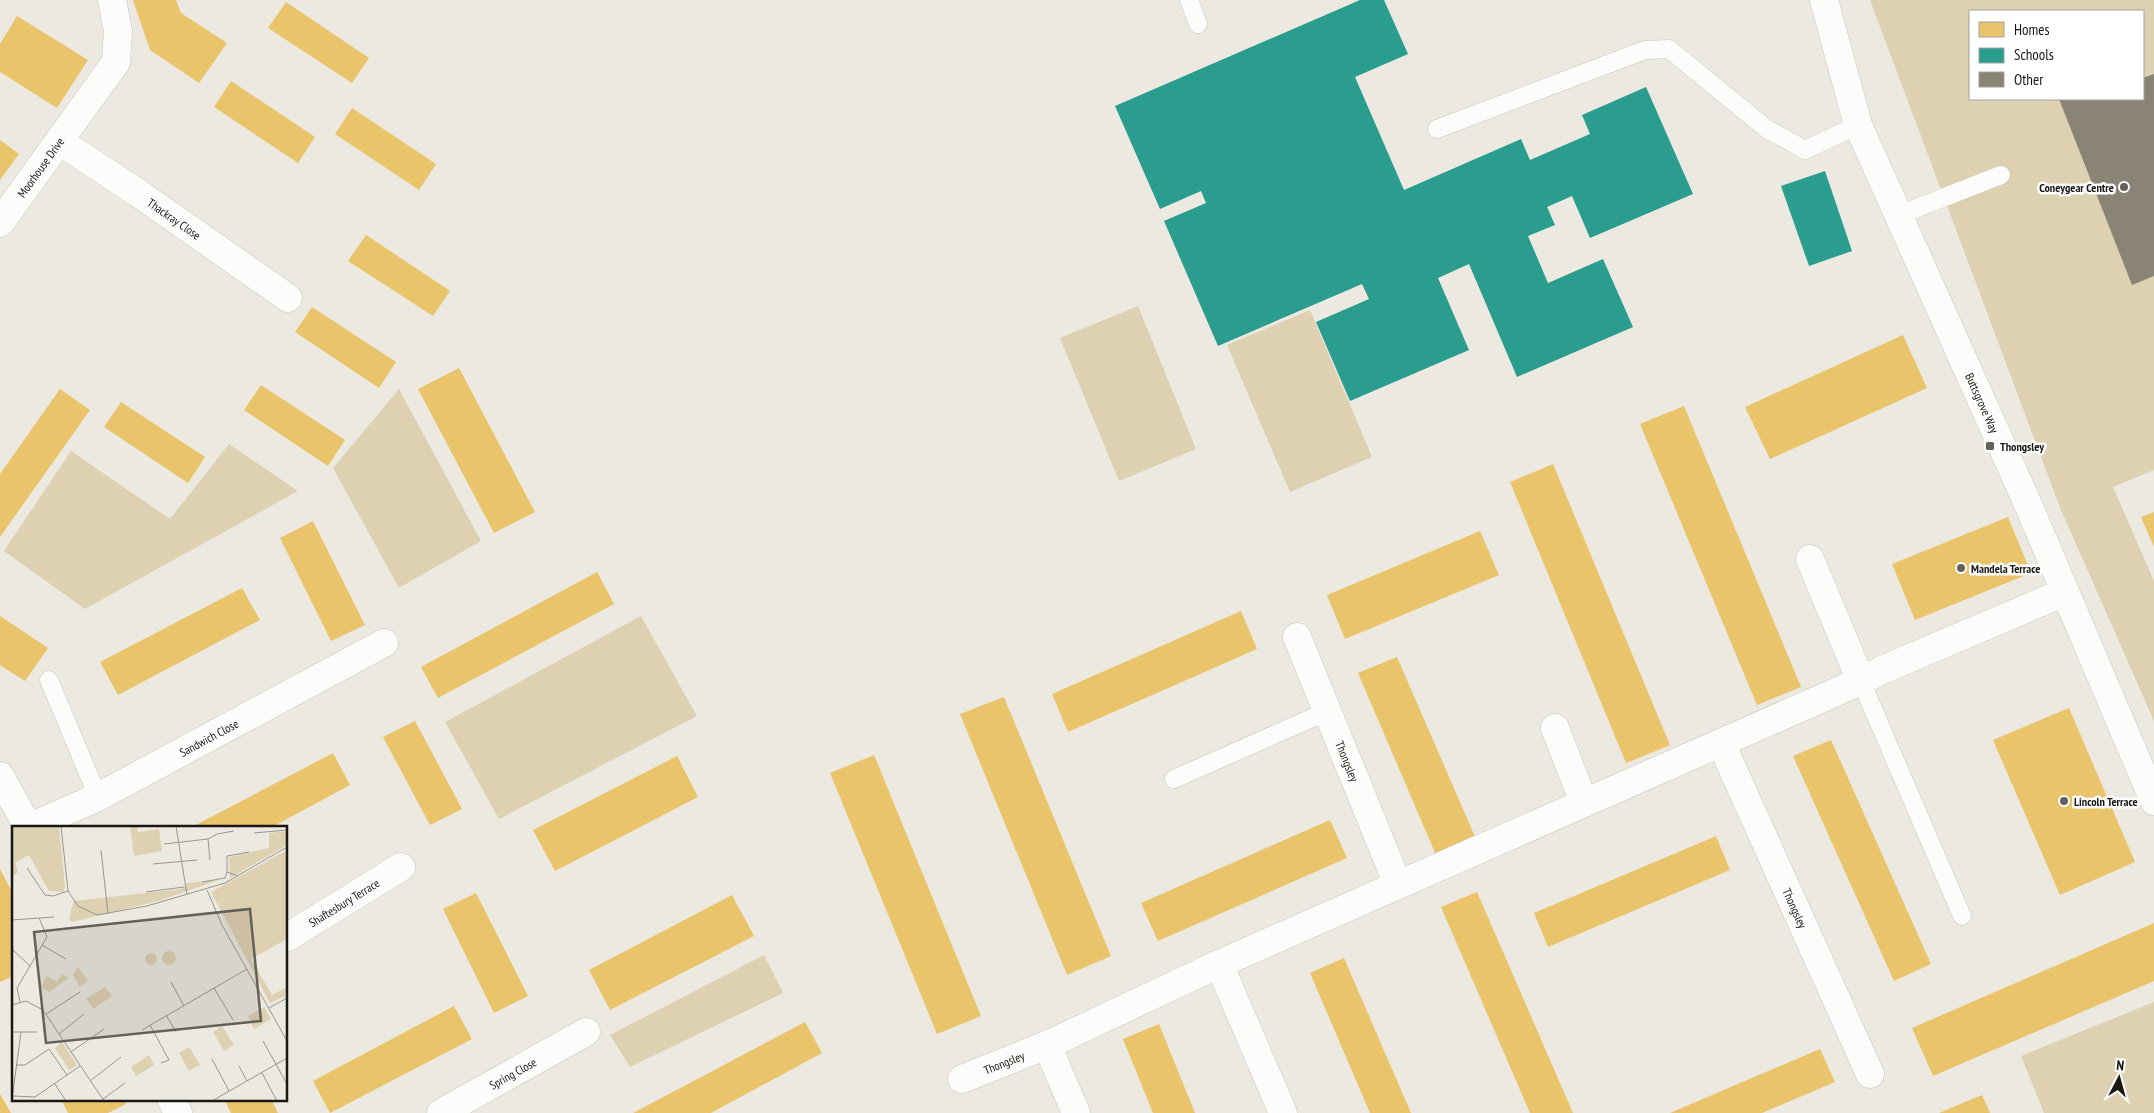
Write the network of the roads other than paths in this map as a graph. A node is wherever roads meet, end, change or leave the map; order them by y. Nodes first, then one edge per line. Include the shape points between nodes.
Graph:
1 (112, 0) edge
2 (1189, 0) edge
3 (1824, 0) edge
4 (1198, 24) dead end
5 (1858, 125) junction
6 (1437, 129) dead end
7 (59, 141) junction
8 (2002, 175) dead end
9 (1899, 215) junction
10 (0, 223) edge
11 (288, 298) dead end
12 (1810, 559) dead end
13 (2065, 592) junction
14 (1297, 637) dead end
15 (384, 642) dead end
16 (49, 680) dead end
17 (1860, 681) junction
18 (1328, 710) junction
19 (1555, 728) dead end
20 (1721, 743) junction
21 (0, 776) edge
22 (1174, 779) dead end
23 (98, 797) junction
24 (2154, 802) edge
25 (1584, 803) junction
26 (28, 826) edge
27 (31, 826) edge
28 (401, 867) dead end
29 (1398, 885) junction
30 (1962, 916) dead end
31 (288, 937) edge
32 (1219, 964) junction
33 (586, 1032) dead end
34 (1047, 1045) junction
35 (1870, 1074) dead end
36 (962, 1079) dead end
37 (172, 1100) edge
38 (178, 1113) edge
39 (441, 1113) edge
40 (1076, 1113) edge
41 (1283, 1113) edge

1 - 7 street, Moorhouse Drive via 118,31 116,62
2 - 4 lane
3 - 5 street, Buttsgrove Way
5 - 6 lane via 1805,150 1767,129 1670,49 1645,50
5 - 9 street, Buttsgrove Way
7 - 10 street, Moorhouse Drive
7 - 11 street, Thackray Close
8 - 9 lane
9 - 13 street, Buttsgrove Way
12 - 17 street
13 - 17 street, Thongsley
13 - 24 street, Buttsgrove Way
14 - 18 street, Thongsley
15 - 23 street, Sandwich Close
16 - 23 lane
17 - 20 street, Thongsley
17 - 30 lane
18 - 22 lane
18 - 29 street, Thongsley
19 - 25 street
20 - 25 street, Thongsley
20 - 35 street, Thongsley
21 - 26 street
23 - 27 street, Sandwich Close
25 - 29 street, Thongsley
28 - 31 street, Shaftesbury Terrace
29 - 32 street, Thongsley
32 - 34 street, Thongsley
32 - 41 street
33 - 39 street, Spring Close
34 - 36 street, Thongsley
34 - 40 street
37 - 38 street

